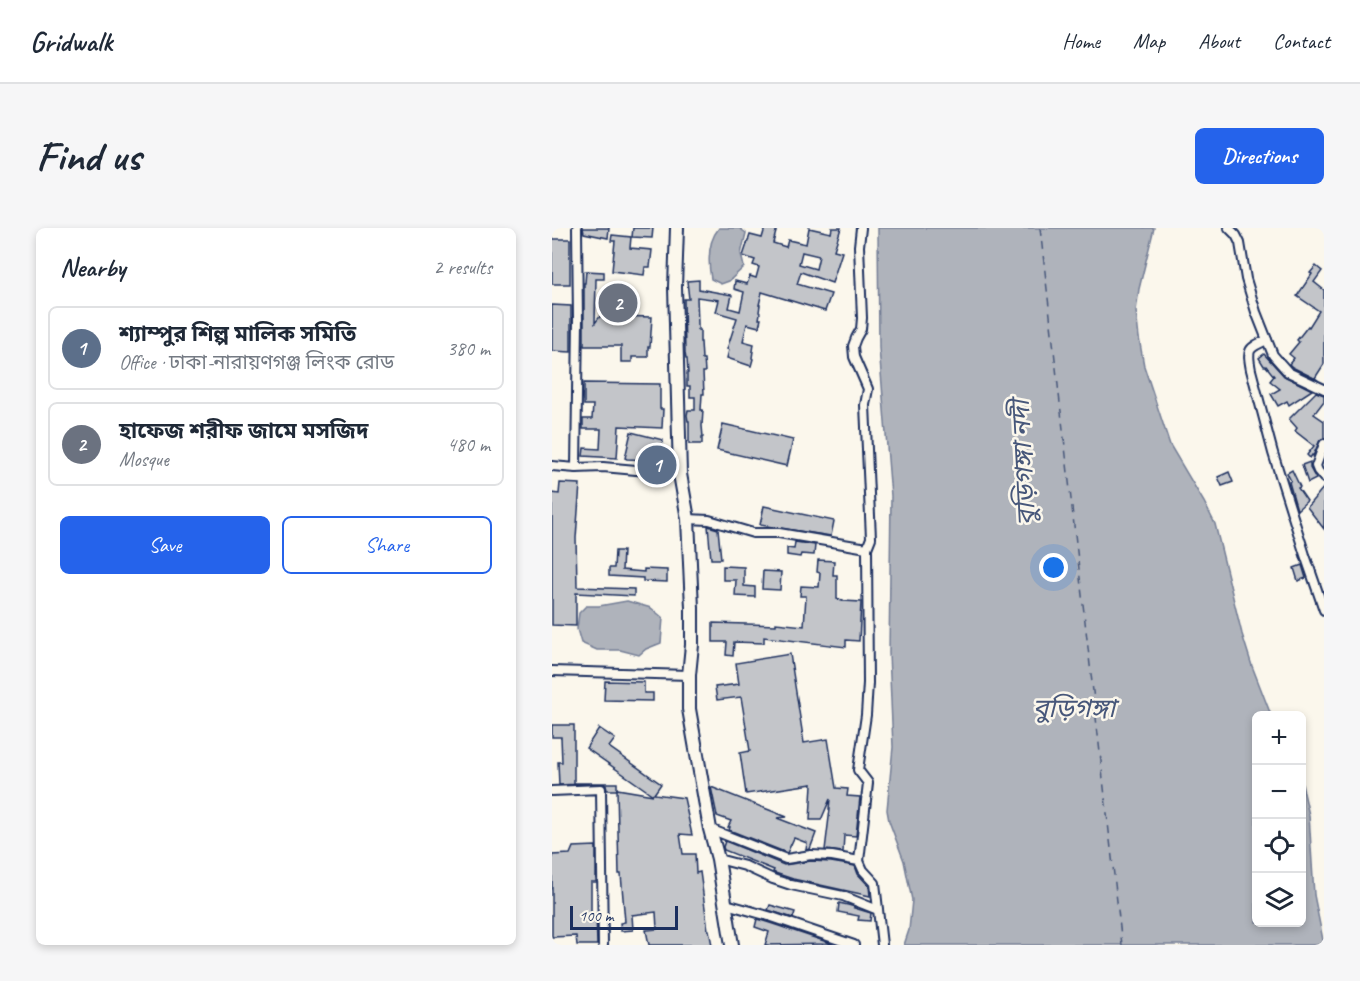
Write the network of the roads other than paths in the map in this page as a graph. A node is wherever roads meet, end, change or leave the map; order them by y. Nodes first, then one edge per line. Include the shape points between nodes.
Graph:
1 (577, 228) edge
2 (677, 228) edge
3 (861, 228) edge
4 (1229, 228) edge
5 (1267, 340) junction
6 (1324, 389) edge
7 (1324, 444) edge
8 (552, 466) edge
9 (576, 468) junction
10 (680, 474) junction
11 (1324, 478) edge
12 (688, 519) junction
13 (867, 548) junction
14 (1324, 610) edge
15 (552, 671) edge
16 (689, 675) junction
17 (552, 791) edge
18 (710, 829) junction
19 (718, 859) junction
20 (859, 861) junction
21 (726, 904) junction
22 (878, 910) junction
23 (603, 945) edge
24 (732, 945) edge
25 (854, 945) edge
26 (882, 945) edge

1 - 9 street
2 - 10 highway
3 - 13 street via 862,318 853,346 868,389 865,405 871,538
4 - 5 street via 1240,243 1246,279
5 - 6 street via 1273,355 1288,372
5 - 14 street via 1252,346 1249,361 1273,453
7 - 11 street via 1316,466
8 - 9 street
9 - 10 street via 603,466
10 - 12 highway
12 - 13 street via 709,520 753,533 779,533
12 - 16 highway via 692,645
13 - 20 street via 868,683 858,770 868,783
15 - 16 street
16 - 18 highway via 690,709
17 - 23 street via 601,789
18 - 19 highway
18 - 20 street via 786,859 811,855
19 - 21 highway
19 - 22 street
20 - 22 street via 875,883
21 - 24 highway
21 - 25 street
22 - 26 street

